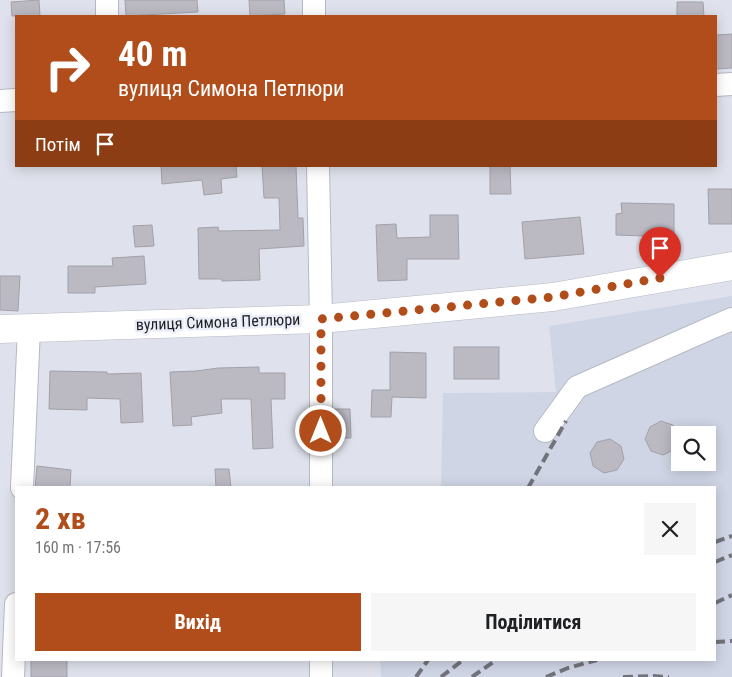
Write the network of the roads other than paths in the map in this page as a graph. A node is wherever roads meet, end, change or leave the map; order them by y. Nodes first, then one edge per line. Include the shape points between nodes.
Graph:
1 (107, 0) edge
2 (314, 0) edge
3 (107, 15) edge
4 (314, 15) edge
5 (732, 84) edge
6 (717, 85) edge
7 (15, 100) edge
8 (0, 101) edge
9 (318, 167) edge
10 (732, 266) edge
11 (321, 319) junction
12 (732, 319) edge
13 (29, 328) junction
14 (0, 329) edge
15 (545, 431) dead end
16 (22, 486) edge
17 (321, 486) edge
18 (15, 628) edge
19 (321, 661) edge
20 (13, 677) edge
21 (321, 677) edge

1 - 3 street
2 - 4 street
5 - 6 street
7 - 8 street
9 - 11 street
10 - 11 main road, вулиця Симона Петлюри via 553,297
11 - 13 main road, вулиця Симона Петлюри
11 - 17 street
12 - 15 street via 577,387
13 - 14 main road, вулиця Симона Петлюри
13 - 16 street
18 - 20 street
19 - 21 street

